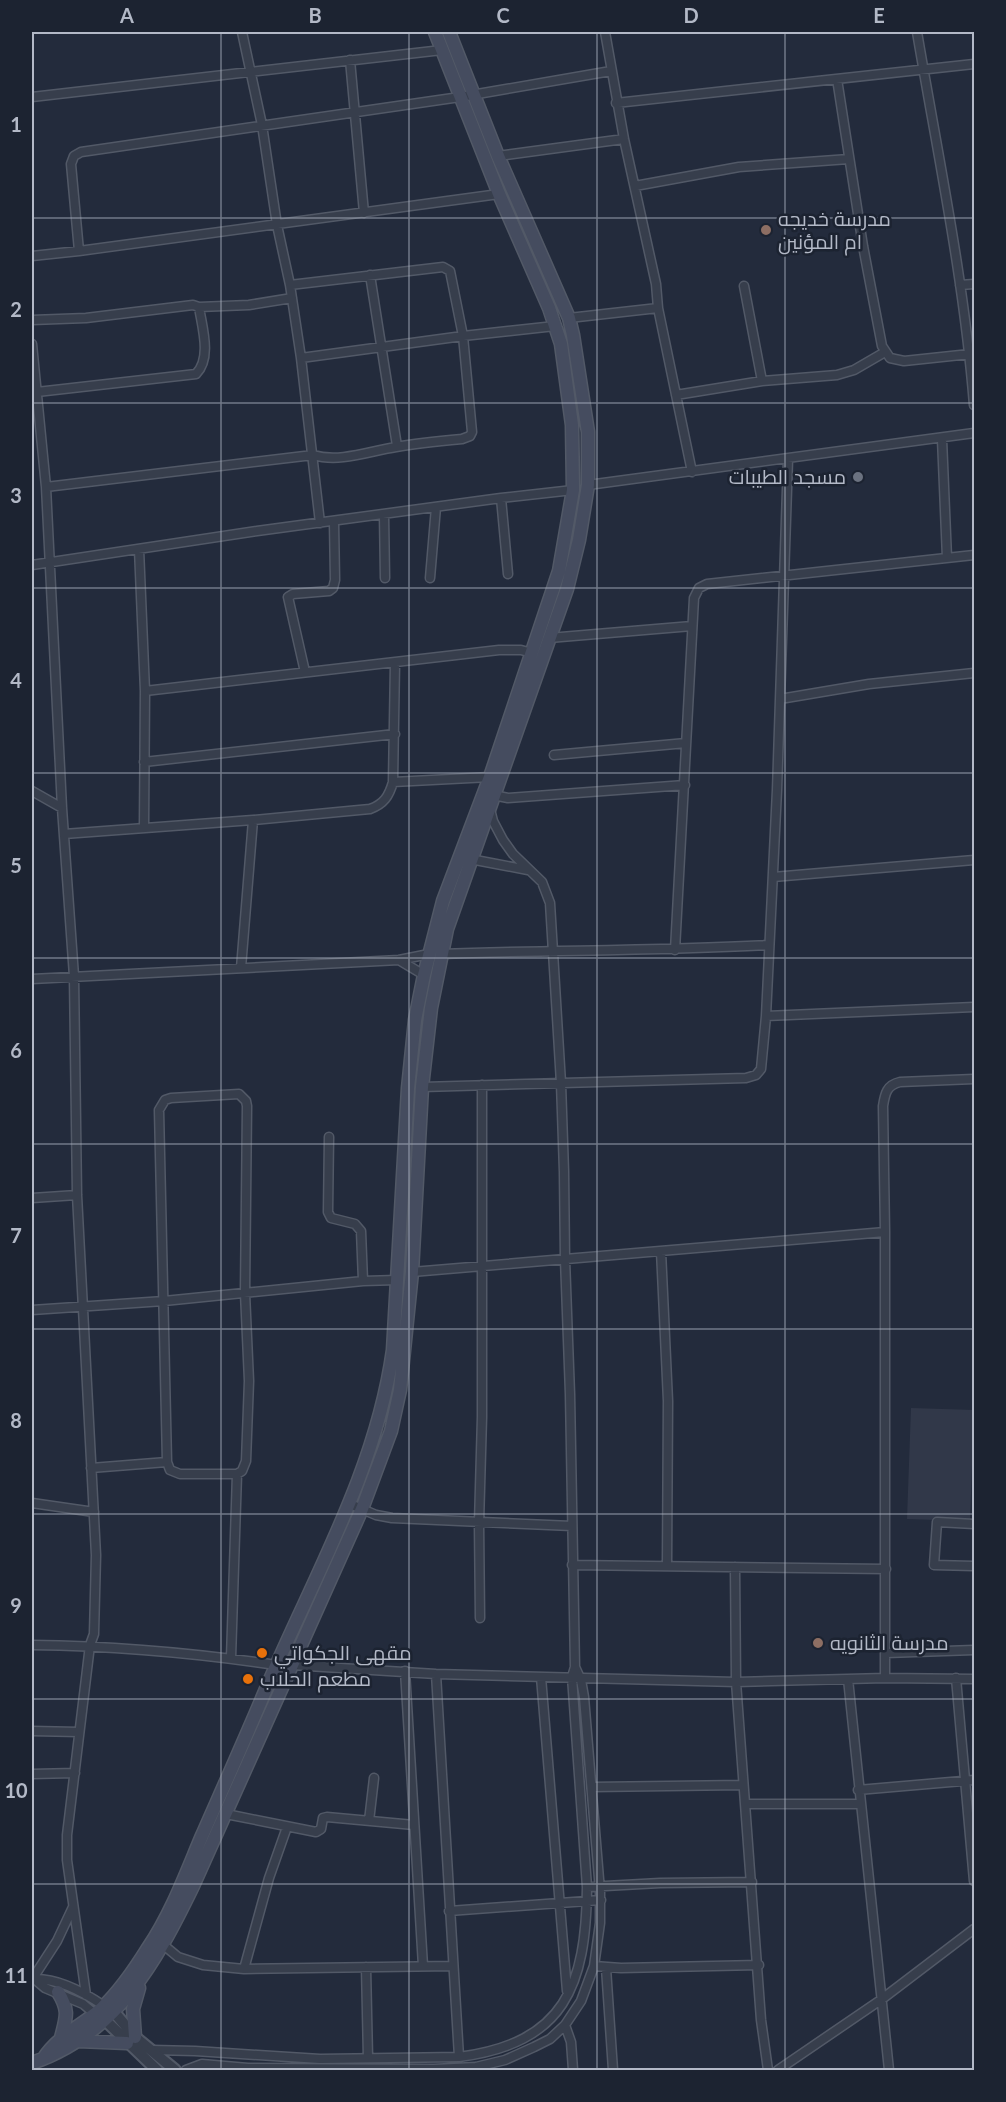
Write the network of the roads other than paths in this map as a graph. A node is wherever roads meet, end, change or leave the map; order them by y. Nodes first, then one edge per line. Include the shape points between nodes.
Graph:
1 (242, 32) edge
2 (435, 32) edge
3 (449, 32) edge
4 (605, 32) edge
5 (917, 32) edge
6 (442, 50) junction
7 (350, 60) junction
8 (975, 64) edge
9 (924, 70) junction
10 (249, 71) junction
11 (611, 71) junction
12 (837, 79) junction
13 (474, 95) junction
14 (32, 97) edge
15 (460, 97) junction
16 (616, 103) junction
17 (354, 112) junction
18 (262, 125) junction
19 (624, 139) junction
20 (498, 156) junction
21 (849, 159) junction
22 (635, 186) junction
23 (499, 194) junction
24 (364, 213) junction
25 (277, 225) junction
26 (80, 251) junction
27 (32, 256) edge
28 (370, 275) junction
29 (975, 284) edge
30 (290, 285) junction
31 (960, 285) junction
32 (744, 286) dead end
33 (292, 298) junction
34 (200, 307) junction
35 (658, 308) junction
36 (569, 318) junction
37 (32, 320) edge
38 (555, 326) junction
39 (463, 336) junction
40 (32, 344) edge
41 (382, 348) junction
42 (885, 352) junction
43 (970, 354) junction
44 (301, 358) junction
45 (762, 381) junction
46 (38, 392) junction
47 (676, 395) junction
48 (975, 405) edge
49 (975, 434) edge
50 (942, 439) junction
51 (398, 446) junction
52 (313, 455) junction
53 (788, 459) junction
54 (692, 472) junction
55 (588, 485) junction
56 (46, 487) junction
57 (573, 490) junction
58 (501, 498) junction
59 (436, 507) junction
60 (384, 514) junction
61 (334, 522) junction
62 (320, 524) junction
63 (139, 549) junction
64 (975, 555) edge
65 (947, 558) junction
66 (51, 563) junction
67 (32, 565) edge
68 (508, 574) dead end
69 (783, 576) junction
70 (385, 578) dead end
71 (430, 578) dead end
72 (692, 626) junction
73 (549, 638) junction
74 (532, 653) junction
75 (395, 663) junction
76 (305, 672) junction
77 (975, 673) edge
78 (145, 691) junction
79 (780, 699) junction
80 (395, 734) junction
81 (686, 743) junction
82 (554, 755) dead end
83 (144, 762) junction
84 (490, 777) junction
85 (393, 782) junction
86 (685, 785) junction
87 (32, 791) edge
88 (492, 799) junction
89 (62, 808) junction
90 (253, 820) junction
91 (144, 828) junction
92 (64, 834) junction
93 (470, 859) junction
94 (975, 860) edge
95 (528, 870) junction
96 (773, 877) junction
97 (769, 945) junction
98 (675, 950) junction
99 (553, 952) junction
100 (435, 954) junction
101 (399, 960) junction
102 (241, 968) junction
103 (424, 975) junction
104 (74, 976) junction
105 (32, 979) edge
106 (975, 1007) edge
107 (766, 1016) junction
108 (412, 1044) junction
109 (426, 1044) junction
110 (975, 1079) edge
111 (561, 1083) junction
112 (482, 1085) junction
113 (422, 1087) junction
114 (329, 1137) dead end
115 (77, 1195) junction
116 (32, 1198) edge
117 (885, 1232) junction
118 (661, 1251) junction
119 (565, 1259) junction
120 (482, 1264) junction
121 (412, 1272) junction
122 (397, 1280) junction
123 (363, 1281) junction
124 (245, 1293) junction
125 (164, 1301) junction
126 (82, 1307) junction
127 (32, 1310) edge
128 (167, 1462) junction
129 (91, 1468) junction
130 (237, 1474) junction
131 (32, 1503) edge
132 (350, 1504) junction
133 (362, 1509) junction
134 (94, 1512) junction
135 (479, 1523) junction
136 (975, 1524) edge
137 (572, 1526) junction
138 (572, 1565) junction
139 (667, 1566) junction
140 (975, 1566) edge
141 (735, 1567) junction
142 (885, 1569) junction
143 (480, 1618) dead end
144 (32, 1645) edge
145 (90, 1645) junction
146 (975, 1650) edge
147 (886, 1653) junction
148 (231, 1658) junction
149 (276, 1665) junction
150 (292, 1665) junction
151 (405, 1671) junction
152 (436, 1674) junction
153 (541, 1677) junction
154 (576, 1678) junction
155 (885, 1678) junction
156 (956, 1678) junction
157 (848, 1679) junction
158 (975, 1679) edge
159 (736, 1682) junction
160 (32, 1731) edge
161 (79, 1732) junction
162 (243, 1743) junction
163 (256, 1746) junction
164 (75, 1773) junction
165 (32, 1774) edge
166 (374, 1778) dead end
167 (975, 1780) edge
168 (964, 1781) junction
169 (743, 1785) junction
170 (592, 1788) junction
171 (858, 1790) junction
172 (745, 1804) junction
173 (860, 1804) junction
174 (226, 1814) junction
175 (369, 1821) junction
176 (414, 1825) junction
177 (287, 1827) junction
178 (975, 1881) edge
179 (752, 1882) junction
180 (600, 1886) junction
181 (587, 1887) junction
182 (601, 1900) junction
183 (587, 1901) junction
184 (560, 1903) junction
185 (73, 1907) junction
186 (449, 1911) junction
187 (975, 1929) edge
188 (159, 1941) junction
189 (759, 1965) junction
190 (423, 1966) junction
191 (453, 1966) junction
192 (594, 1966) junction
193 (366, 1967) junction
194 (606, 1968) junction
195 (244, 1969) junction
196 (34, 1978) edge
197 (143, 1978) junction
198 (58, 1992) junction
199 (568, 1994) junction
200 (86, 1995) junction
201 (882, 1999) junction
202 (104, 2013) junction
203 (565, 2025) junction
204 (61, 2038) junction
205 (131, 2040) junction
206 (78, 2041) junction
207 (152, 2050) junction
208 (248, 2055) junction
209 (459, 2057) junction
210 (368, 2058) junction
211 (36, 2064) edge
212 (320, 2064) junction
213 (248, 2069) edge
214 (460, 2069) edge
215 (157, 2070) edge
216 (175, 2070) edge
217 (186, 2070) edge
218 (573, 2070) edge
219 (614, 2070) edge
220 (768, 2070) edge
221 (778, 2070) edge
222 (889, 2070) edge

1 - 10 street
2 - 6 main road
3 - 13 main road
4 - 11 street
5 - 9 street
6 - 7 street
6 - 15 main road
7 - 10 street
7 - 17 street
8 - 9 street
9 - 12 street
9 - 31 street
10 - 14 street
10 - 18 street
11 - 13 street
11 - 16 street
12 - 16 street
12 - 21 street
13 - 15 street
13 - 20 main road
15 - 17 street
15 - 23 main road
16 - 19 street
17 - 18 street
17 - 24 street
18 - 25 street
18 - 26 street via 89,150 74,156 71,164
19 - 20 street
19 - 22 street
20 - 36 main road
21 - 22 street via 739,167
21 - 42 street via 879,339
22 - 35 street
23 - 24 street
23 - 38 main road
24 - 25 street
25 - 26 street
25 - 30 street
26 - 27 street
28 - 30 street
28 - 39 street via 443,267 450,270
28 - 41 street
29 - 31 street
30 - 33 street
31 - 43 street
32 - 45 street
33 - 34 street
33 - 44 street
34 - 37 street via 182,305 86,318
34 - 46 street via 205,345 196,374
35 - 36 street
35 - 47 street
36 - 55 main road via 588,432
38 - 39 street
38 - 57 main road via 573,425
39 - 41 street
39 - 51 street via 470,436
40 - 46 street
41 - 44 street
41 - 51 street
42 - 43 street via 904,361
42 - 45 street via 837,375
43 - 48 street
44 - 52 street
45 - 47 street
46 - 56 street
47 - 54 street
49 - 50 street
50 - 53 street
50 - 65 street
51 - 52 street via 354,456
52 - 56 street
52 - 62 street
53 - 54 street
53 - 69 street
54 - 55 street
55 - 73 main road via 574,565
56 - 66 street
57 - 58 street
57 - 74 main road via 560,571
58 - 59 street
58 - 68 street
59 - 60 street
59 - 71 street
60 - 61 street
60 - 70 street
61 - 62 street
61 - 76 street via 333,588 288,597
62 - 63 street
63 - 66 street
63 - 78 street
64 - 65 street
65 - 69 street
66 - 67 street
66 - 89 street
69 - 72 street via 702,585 693,598
69 - 79 street
72 - 73 street
72 - 81 street
73 - 88 main road
74 - 75 street via 499,650
74 - 84 main road
75 - 76 street
75 - 80 street
76 - 78 street
77 - 79 street via 869,684
78 - 83 street
79 - 96 street
80 - 83 street
80 - 85 street
81 - 82 street
81 - 86 street
83 - 91 street
84 - 85 street
84 - 100 main road via 443,901
85 - 90 street via 386,799 370,809
86 - 88 street
86 - 98 street
87 - 89 street
88 - 93 main road
88 - 95 street via 490,812 498,832
89 - 92 street
90 - 91 street
90 - 102 street
91 - 92 street
92 - 104 street
93 - 95 street
93 - 100 main road
94 - 96 street
95 - 99 street via 542,882 549,896
96 - 97 street
97 - 98 street
97 - 107 street
98 - 99 street
99 - 100 street
99 - 111 street
100 - 101 street
100 - 103 main road
100 - 109 main road
101 - 102 street
101 - 103 street
102 - 104 street
103 - 108 main road
104 - 105 street
104 - 115 street
106 - 107 street
107 - 111 street via 762,1065 752,1077
108 - 109 main road
108 - 122 main road
109 - 113 main road
110 - 117 street via 900,1082 887,1088 883,1106
111 - 112 street
111 - 119 street
112 - 113 street
112 - 120 street
113 - 121 main road
114 - 123 street via 328,1212 331,1218 355,1224 361,1231
115 - 116 street
115 - 126 street
117 - 118 street
117 - 142 street
118 - 119 street
118 - 139 street via 668,1401
119 - 120 street
119 - 137 street
120 - 121 street
120 - 135 street
121 - 133 main road via 400,1390 388,1440
122 - 123 street
122 - 132 main road via 389,1377 368,1458
123 - 124 street
124 - 125 street
124 - 125 street via 248,1106 239,1094 171,1098 159,1110
124 - 130 street via 247,1455
125 - 126 street
125 - 128 street
126 - 127 street
126 - 129 street
128 - 129 street
128 - 130 street via 170,1470 180,1474
129 - 134 street
130 - 148 street
131 - 134 street
132 - 133 street
132 - 149 main road
133 - 135 street via 392,1518
133 - 150 main road
134 - 145 street via 96,1576 94,1634
135 - 137 street
135 - 143 street
136 - 140 street via 937,1522 934,1565
137 - 138 street
138 - 139 street
138 - 154 street
139 - 141 street
141 - 142 street
141 - 159 street
142 - 147 street
144 - 145 street
145 - 148 street
145 - 161 street
146 - 147 street
147 - 155 street
148 - 149 street
149 - 162 main road
150 - 151 street
150 - 163 main road
151 - 152 street
151 - 176 street
152 - 153 street
152 - 186 street
153 - 154 street
153 - 184 street
154 - 159 street
154 - 170 street via 583,1687
154 - 181 street
155 - 156 street
155 - 157 street
156 - 158 street
156 - 168 street
157 - 159 street
157 - 171 street
159 - 169 street
160 - 161 street
161 - 164 street
162 - 163 main road
162 - 188 main road
163 - 174 main road
164 - 165 street
164 - 185 street via 66,1848
166 - 175 street
167 - 168 street
168 - 171 street
168 - 178 street
169 - 170 street
169 - 172 street
170 - 180 street
171 - 173 street
172 - 173 street
172 - 179 street
173 - 201 street
174 - 177 street
174 - 188 main road via 194,1886
175 - 176 street
175 - 177 street via 327,1816 316,1832
176 - 190 street
177 - 195 street
179 - 180 street
179 - 189 street
180 - 181 street
180 - 182 street
181 - 183 street
182 - 183 street
182 - 192 street
183 - 184 street
183 - 199 street via 579,1966
184 - 186 street
184 - 199 street
185 - 196 street
185 - 200 street
186 - 191 street
187 - 201 street
188 - 195 street via 184,1959
188 - 197 main road
188 - 202 main road
189 - 194 street
189 - 220 street
190 - 191 street
190 - 193 street
191 - 209 street
192 - 194 street
192 - 203 street via 581,2001
193 - 195 street
193 - 210 street
194 - 219 street
196 - 198 street via 45,1988
196 - 200 street via 54,1981
197 - 202 main road
197 - 205 main road via 134,2001
198 - 202 street
198 - 204 main road via 67,2017
199 - 209 street via 554,2017 530,2035 482,2054
200 - 202 street
201 - 221 street
201 - 222 street
202 - 204 main road
202 - 205 street
202 - 206 main road
203 - 214 street via 550,2039 505,2060
203 - 218 street
204 - 211 main road
205 - 206 main road
205 - 207 street
205 - 215 street
206 - 211 main road
207 - 208 street
207 - 216 street
208 - 212 street
208 - 213 street
209 - 210 street
210 - 212 street
212 - 213 street
212 - 214 street
213 - 217 street via 202,2064

